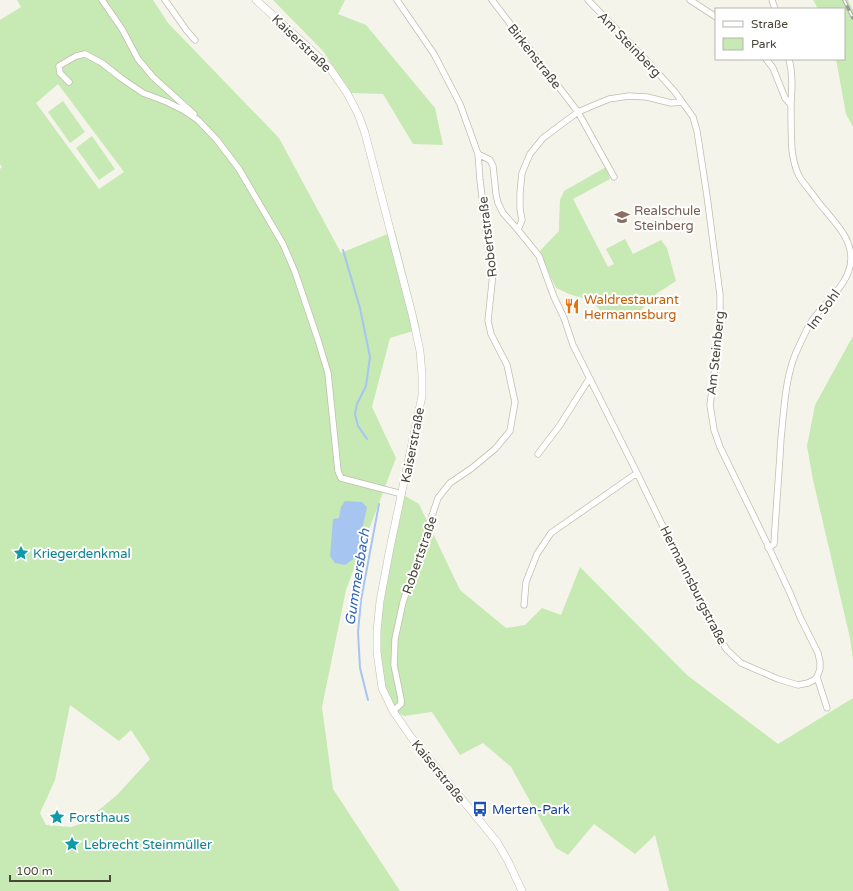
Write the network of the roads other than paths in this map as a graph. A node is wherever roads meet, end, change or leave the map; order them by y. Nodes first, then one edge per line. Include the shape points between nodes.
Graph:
1 (102, 0) edge
2 (166, 0) edge
3 (256, 0) edge
4 (397, 0) edge
5 (492, 0) edge
6 (588, 0) edge
7 (690, 0) edge
8 (715, 16) edge
9 (195, 40) dead end
10 (767, 60) edge
11 (789, 60) edge
12 (69, 82) dead end
13 (682, 102) junction
14 (791, 105) junction
15 (578, 112) junction
16 (198, 120) junction
17 (478, 154) junction
18 (614, 177) dead end
19 (518, 230) junction
20 (589, 379) junction
21 (538, 454) dead end
22 (637, 473) junction
23 (402, 494) junction
24 (768, 548) junction
25 (524, 605) dead end
26 (817, 677) junction
27 (827, 708) dead end
28 (393, 711) junction
29 (522, 891) edge

1 - 16 street via 138,59
2 - 9 street
3 - 23 street, Kaiserstraße via 329,67 347,93 364,133 420,351 422,396
4 - 17 street, Robertstraße via 434,54 460,104
5 - 15 street, Birkenstraße
6 - 13 street, Am Steinberg via 650,64
7 - 8 street
10 - 14 street
11 - 14 street, Im Sohl
12 - 16 street via 60,73 59,66 85,54 102,63 143,93 167,102
13 - 15 street via 671,103 629,96 610,99
13 - 24 street, Am Steinberg via 693,117 697,131 720,295 720,330 710,405 714,430
14 - 24 street, Im Sohl via 791,142 799,176 845,236 850,248 851,261 845,279 811,322 795,356 788,379 782,425 774,544
15 - 18 street, Birkenstraße
15 - 19 street via 543,138 530,154 522,172 522,220
16 - 23 street via 239,169 283,244 295,272 328,373 338,471 341,478
17 - 19 street, Hermannsburgstraße via 490,160 498,203 503,214
17 - 28 street, Robertstraße via 493,273 488,321 491,334 507,366 515,402 510,431 496,449 450,483 438,498 403,602 395,639 394,665 401,704
19 - 20 street, Hermannsburgstraße via 539,256 573,345
20 - 21 street
20 - 22 street, Hermannsburgstraße
22 - 25 street via 551,533 537,554 526,582
22 - 26 street, Hermannsburgstraße via 704,611 728,650 741,663 778,679 798,685 808,683
23 - 28 street, Kaiserstraße via 380,601 377,631 382,688
24 - 26 street, Am Steinberg via 818,653 820,669
26 - 27 street
28 - 29 street, Kaiserstraße via 411,737 497,842

